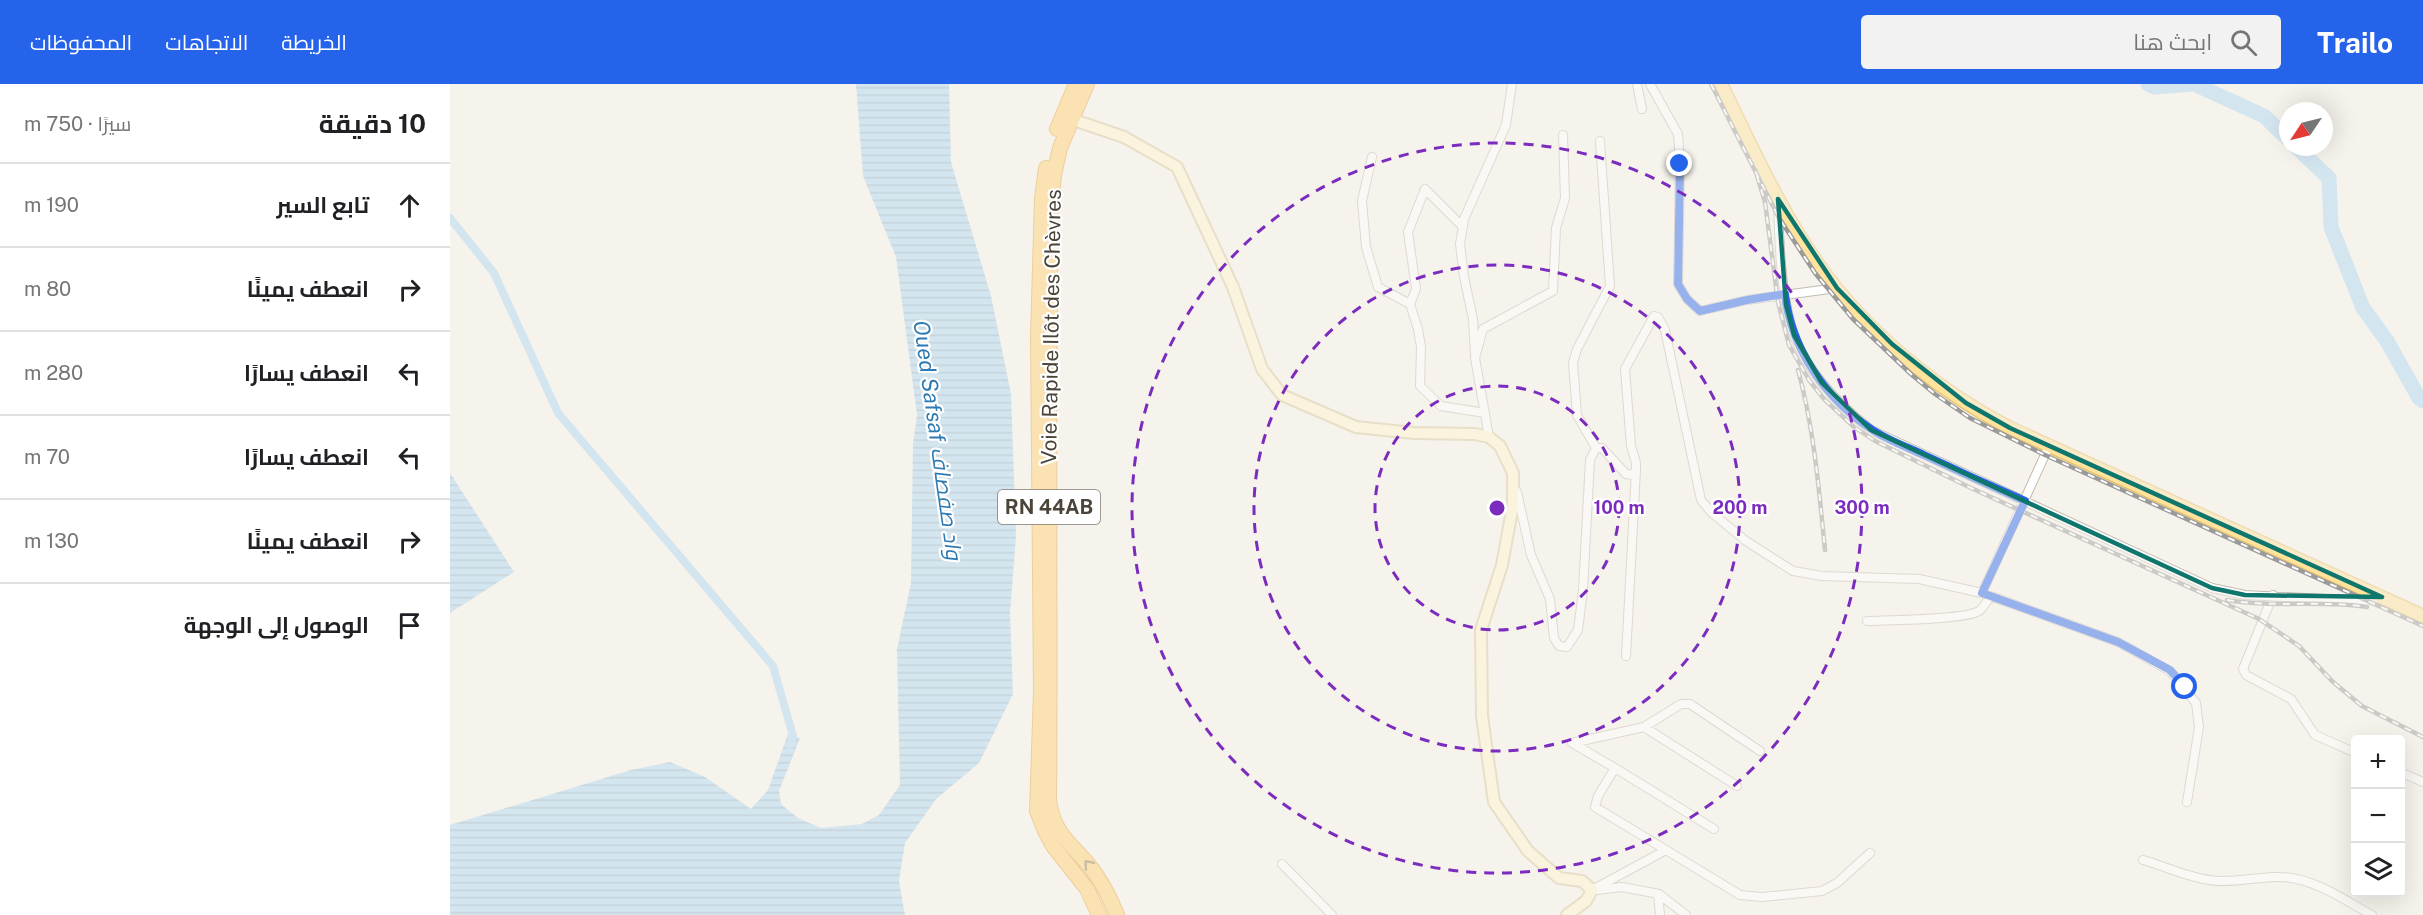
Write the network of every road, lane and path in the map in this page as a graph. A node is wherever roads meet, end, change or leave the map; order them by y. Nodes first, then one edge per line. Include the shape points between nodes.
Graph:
1 (1076, 84) edge
2 (1087, 84) edge
3 (1512, 84) edge
4 (1636, 84) edge
5 (1650, 84) edge
6 (1721, 84) edge
7 (1642, 109) dead end
8 (1067, 118) junction
9 (1563, 135) dead end
10 (1600, 141) dead end
11 (1372, 157) dead end
12 (1778, 199) junction
13 (1463, 227) junction
14 (1837, 288) junction
15 (1785, 294) junction
16 (1410, 304) junction
17 (1475, 358) junction
18 (1485, 414) junction
19 (1489, 437) junction
20 (2049, 446) junction
21 (1596, 448) junction
22 (1636, 470) junction
23 (1513, 473) junction
24 (2025, 501) junction
25 (1986, 595) junction
26 (2272, 595) junction
27 (2382, 597) junction
28 (2423, 616) edge
29 (1867, 621) dead end
30 (1626, 656) dead end
31 (1644, 727) junction
32 (1760, 751) dead end
33 (2351, 751) edge
34 (1615, 768) junction
35 (2405, 774) edge
36 (2423, 782) edge
37 (1737, 786) dead end
38 (2187, 802) dead end
39 (1714, 829) dead end
40 (1666, 850) junction
41 (1870, 853) dead end
42 (2143, 860) dead end
43 (1282, 864) dead end
44 (1592, 890) junction
45 (1658, 894) junction
46 (1099, 915) edge
47 (1117, 915) edge
48 (1332, 915) edge
49 (1567, 915) edge
50 (1660, 915) edge
51 (1686, 915) edge
52 (2372, 915) edge

1 - 8 highway, Voie Rapide Ilôt des Chèvres / RN 44AB
2 - 8 highway, Voie Rapide Ilôt des Chèvres / RN 44AB
3 - 13 street via 1506,125
4 - 7 street
5 - 15 street via 1678,134 1678,284 1682,291 1700,311
6 - 12 main road
8 - 19 street via 1124,137 1178,167 1233,286 1262,369 1282,394 1356,427
8 - 46 highway, Voie Rapide Ilôt des Chèvres / RN 44AB via 1049,154 1042,208 1038,337 1038,811 1053,846 1087,889
47 -> 8 highway, Voie Rapide Ilôt des Chèvres / RN 44AB via 1095,873 1056,829 1049,800 1047,444 1052,209 1054,175
9 - 17 street via 1565,198 1556,228 1553,291 1483,329
10 - 21 street via 1610,286 1573,363 1577,415
11 - 16 street via 1362,201 1366,247 1378,287
12 - 14 main road
12 - 15 street
13 - 16 street via 1425,189 1408,232 1416,290
13 - 17 street via 1460,244 1473,319
14 - 15 street
14 - 20 main road via 1872,326 1933,380 1987,416
15 - 24 street via 1794,335 1805,358 1822,383 1856,418 1882,436
16 - 18 street via 1421,347 1420,386 1441,406
17 - 18 street
18 - 19 street
19 - 23 street via 1500,446
20 - 24 street
20 - 27 main road
21 - 22 street via 1602,448 1629,476
21 - 23 street via 1590,460 1578,630 1567,647 1559,646 1554,638 1550,599 1531,555
22 - 25 street via 1625,369 1654,316 1665,330 1701,500 1712,513 1793,571 1822,576 1919,579
22 - 30 street
23 - 44 street via 1513,505 1502,565 1481,630 1482,716 1494,802 1528,851 1559,878 1582,881
24 - 25 street
24 - 26 street via 2211,588 2245,595
25 - 29 street via 1983,607 1975,613
25 - 38 street via 2118,642 2170,670 2196,703 2199,727
26 - 27 street via 2365,601
26 - 33 street via 2243,669 2246,675 2290,699 2315,735
27 - 28 main road
31 - 32 street via 1681,704 1690,704
31 - 34 street via 1572,743
31 - 37 street
34 - 39 street
34 - 40 street via 1595,807
35 - 36 street
40 - 41 street via 1740,895 1762,897 1822,891 1837,883
40 - 44 street
42 - 52 street via 2209,880 2297,879 2322,887
43 - 48 street
44 - 45 street via 1622,887
44 - 49 street via 1586,901
45 - 50 street
45 - 51 street

